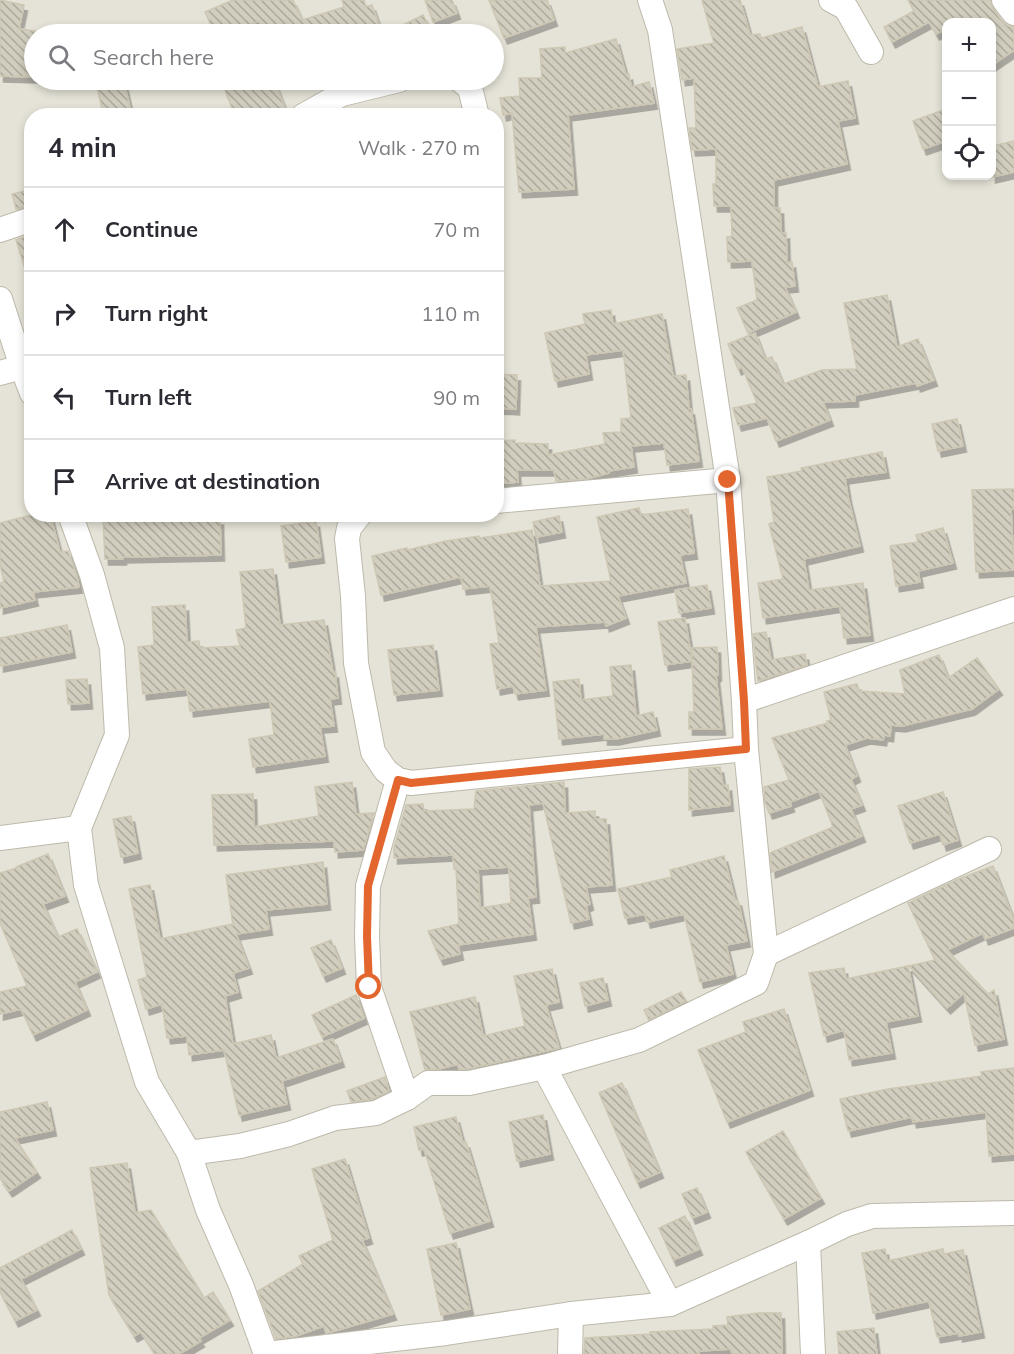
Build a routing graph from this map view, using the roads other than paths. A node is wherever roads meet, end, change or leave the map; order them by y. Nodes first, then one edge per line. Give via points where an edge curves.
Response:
1 (650, 0) edge
2 (831, 0) edge
3 (1004, 0) edge
4 (1014, 13) edge
5 (871, 52) dead end
6 (358, 90) edge
7 (470, 90) edge
8 (317, 108) edge
9 (475, 108) edge
10 (24, 222) edge
11 (0, 230) edge
12 (0, 299) edge
13 (11, 370) edge
14 (24, 384) edge
15 (728, 480) junction
16 (504, 500) edge
17 (73, 522) edge
18 (354, 522) edge
19 (1014, 609) edge
20 (744, 701) junction
21 (746, 749) junction
22 (398, 780) junction
23 (79, 828) junction
24 (0, 838) edge
25 (989, 849) dead end
26 (766, 954) junction
27 (544, 1067) junction
28 (406, 1098) junction
29 (189, 1153) junction
30 (1014, 1214) edge
31 (808, 1244) junction
32 (669, 1304) junction
33 (570, 1314) junction
34 (266, 1354) edge
35 (570, 1354) edge
36 (813, 1354) edge

1 - 15 street via 660,30
2 - 5 street via 846,8
3 - 4 street
6 - 8 street
7 - 9 street
10 - 11 street
12 - 13 street
13 - 14 street
15 - 16 street
15 - 20 street
17 - 23 street via 112,648 117,735
18 - 22 street via 347,540 357,663 373,752
19 - 20 street
20 - 21 street
21 - 22 street via 411,783
21 - 26 street
22 - 28 street via 368,886 367,936 369,987
23 - 24 street
23 - 29 street via 86,885 147,1082
25 - 26 street
26 - 27 street via 756,983 639,1040
27 - 28 street via 469,1083 428,1083
27 - 32 street
28 - 29 street via 376,1113 335,1118 240,1146
29 - 34 street via 207,1210 241,1285
30 - 31 street via 872,1216
31 - 32 street
31 - 36 street
32 - 33 street
33 - 34 street
33 - 35 street

